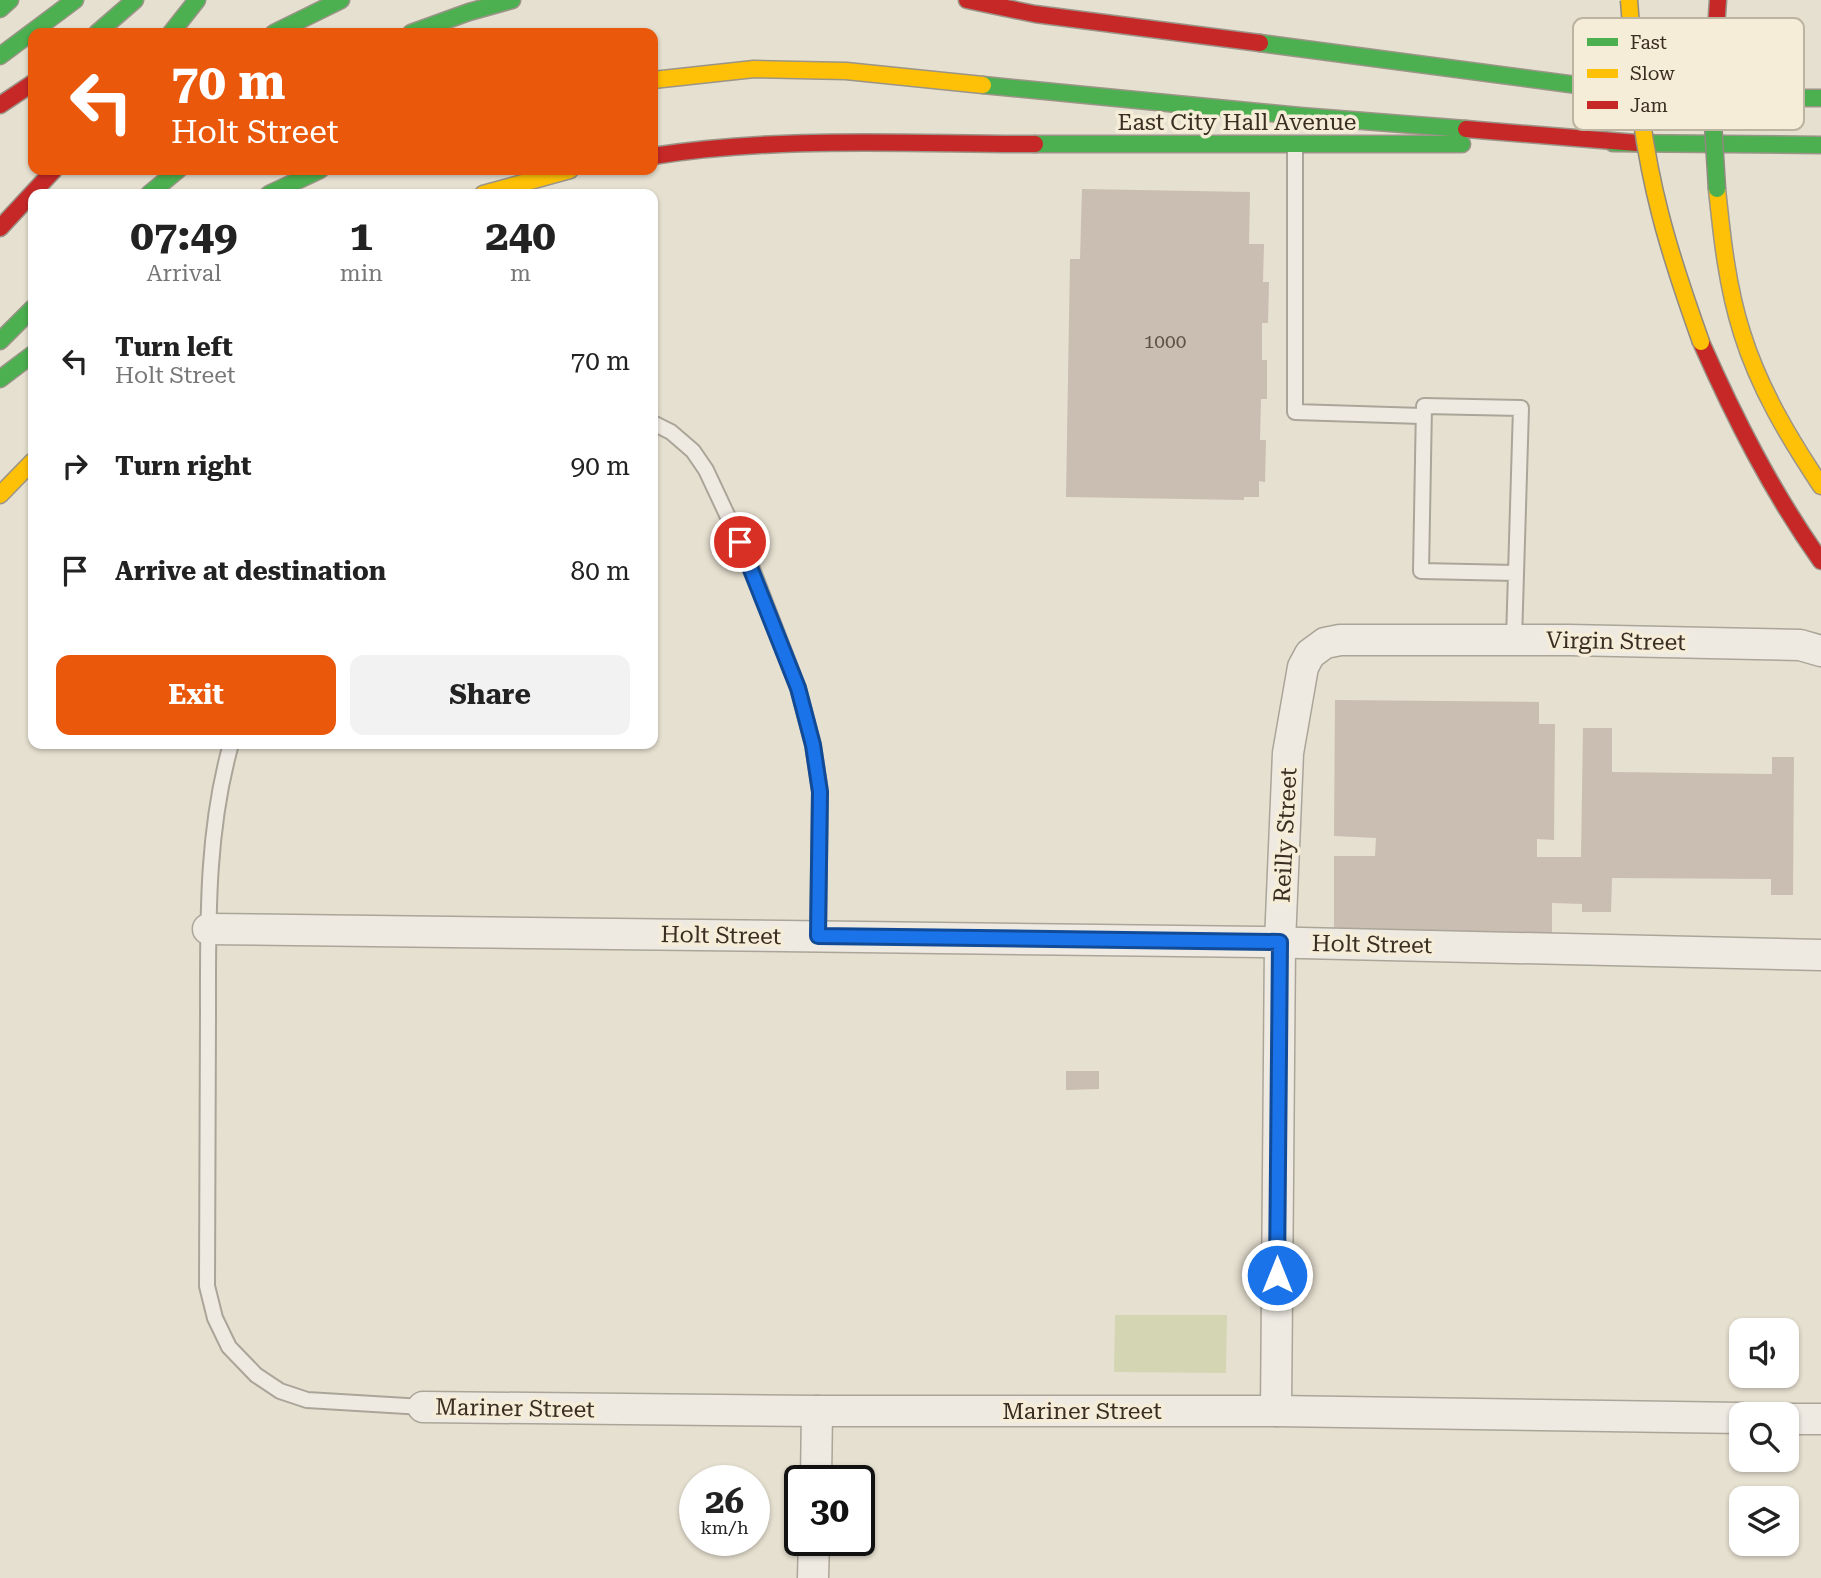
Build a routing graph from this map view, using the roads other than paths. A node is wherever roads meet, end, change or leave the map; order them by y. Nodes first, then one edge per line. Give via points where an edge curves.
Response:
1 (10, 0) edge
2 (75, 0) edge
3 (135, 0) edge
4 (197, 0) edge
5 (341, 0) edge
6 (512, 0) edge
7 (967, 0) edge
8 (1629, 0) edge
9 (1718, 0) edge
10 (1068, 4) dead end
11 (0, 9) edge
12 (1035, 14) junction
13 (1630, 18) edge
14 (1716, 18) edge
15 (38, 28) edge
16 (103, 28) edge
17 (175, 28) edge
18 (285, 28) edge
19 (425, 28) edge
20 (28, 36) edge
21 (0, 57) edge
22 (658, 79) edge
23 (1573, 85) edge
24 (28, 86) edge
25 (0, 105) edge
26 (1645, 130) edge
27 (1713, 130) edge
28 (1637, 143) junction
29 (1294, 145) junction
30 (1821, 145) edge
31 (658, 155) edge
32 (37, 175) edge
33 (49, 175) edge
34 (172, 175) edge
35 (309, 175) edge
36 (552, 175) edge
37 (36, 189) edge
38 (155, 189) edge
39 (280, 189) edge
40 (501, 189) edge
41 (11, 190) dead end
42 (28, 198) edge
43 (0, 228) edge
44 (28, 313) edge
45 (0, 341) edge
46 (28, 358) edge
47 (0, 379) edge
48 (1422, 416) junction
49 (658, 426) edge
50 (28, 466) edge
51 (1821, 486) edge
52 (0, 495) edge
53 (1821, 562) edge
54 (1516, 573) junction
55 (1501, 640) junction
56 (1821, 651) edge
57 (229, 749) edge
58 (208, 929) junction
59 (818, 936) junction
60 (1280, 942) junction
61 (1821, 955) edge
62 (423, 1407) joint
63 (817, 1411) junction
64 (1276, 1411) junction
65 (1729, 1418) edge
66 (1799, 1419) edge
67 (1821, 1419) edge
68 (816, 1465) edge
69 (814, 1556) edge
70 (813, 1578) edge

1 - 11 main road
2 - 15 main road
3 - 16 main road
4 - 17 main road
5 - 18 main road
6 - 19 main road
7 - 12 main road
8 - 13 main road, bridge
9 - 14 main road, bridge
10 - 12 lane
12 - 23 main road
20 - 21 main road
22 - 28 main road via 754,69 846,71 1300,116
24 - 25 main road
26 - 53 main road, bridge via 1670,250 1701,342 1748,444
27 - 51 main road, bridge via 1729,271 1748,351 1780,421
28 - 29 main road, East City Hall Avenue
28 - 30 main road, East City Hall Avenue
29 - 31 main road, East City Hall Avenue via 792,144
29 - 48 lane via 1295,411
32 - 41 main road
33 - 37 main road
34 - 38 main road
35 - 39 main road
36 - 40 main road
42 - 43 main road
44 - 45 main road
46 - 47 main road
48 - 54 lane via 1421,570
48 - 54 lane via 1424,406 1521,408
49 - 59 lane via 693,451 706,470 751,566 798,688 820,792
50 - 52 main road
54 - 55 lane
55 - 56 street, Virgin Street via 1800,645
55 - 60 street, Reilly Street via 1340,640 1325,643 1310,654 1303,667 1288,753
57 - 58 lane via 212,843
58 - 59 street, Holt Street
58 - 62 lane via 207,1286 215,1318 229,1347 256,1375 280,1391 307,1400
59 - 60 street, Holt Street
60 - 61 street, Holt Street
60 - 64 street, Reilly Street
62 - 63 street, Mariner Street
63 - 64 street, Mariner Street
63 - 68 street
64 - 65 street, Mariner Street
66 - 67 street
69 - 70 street

